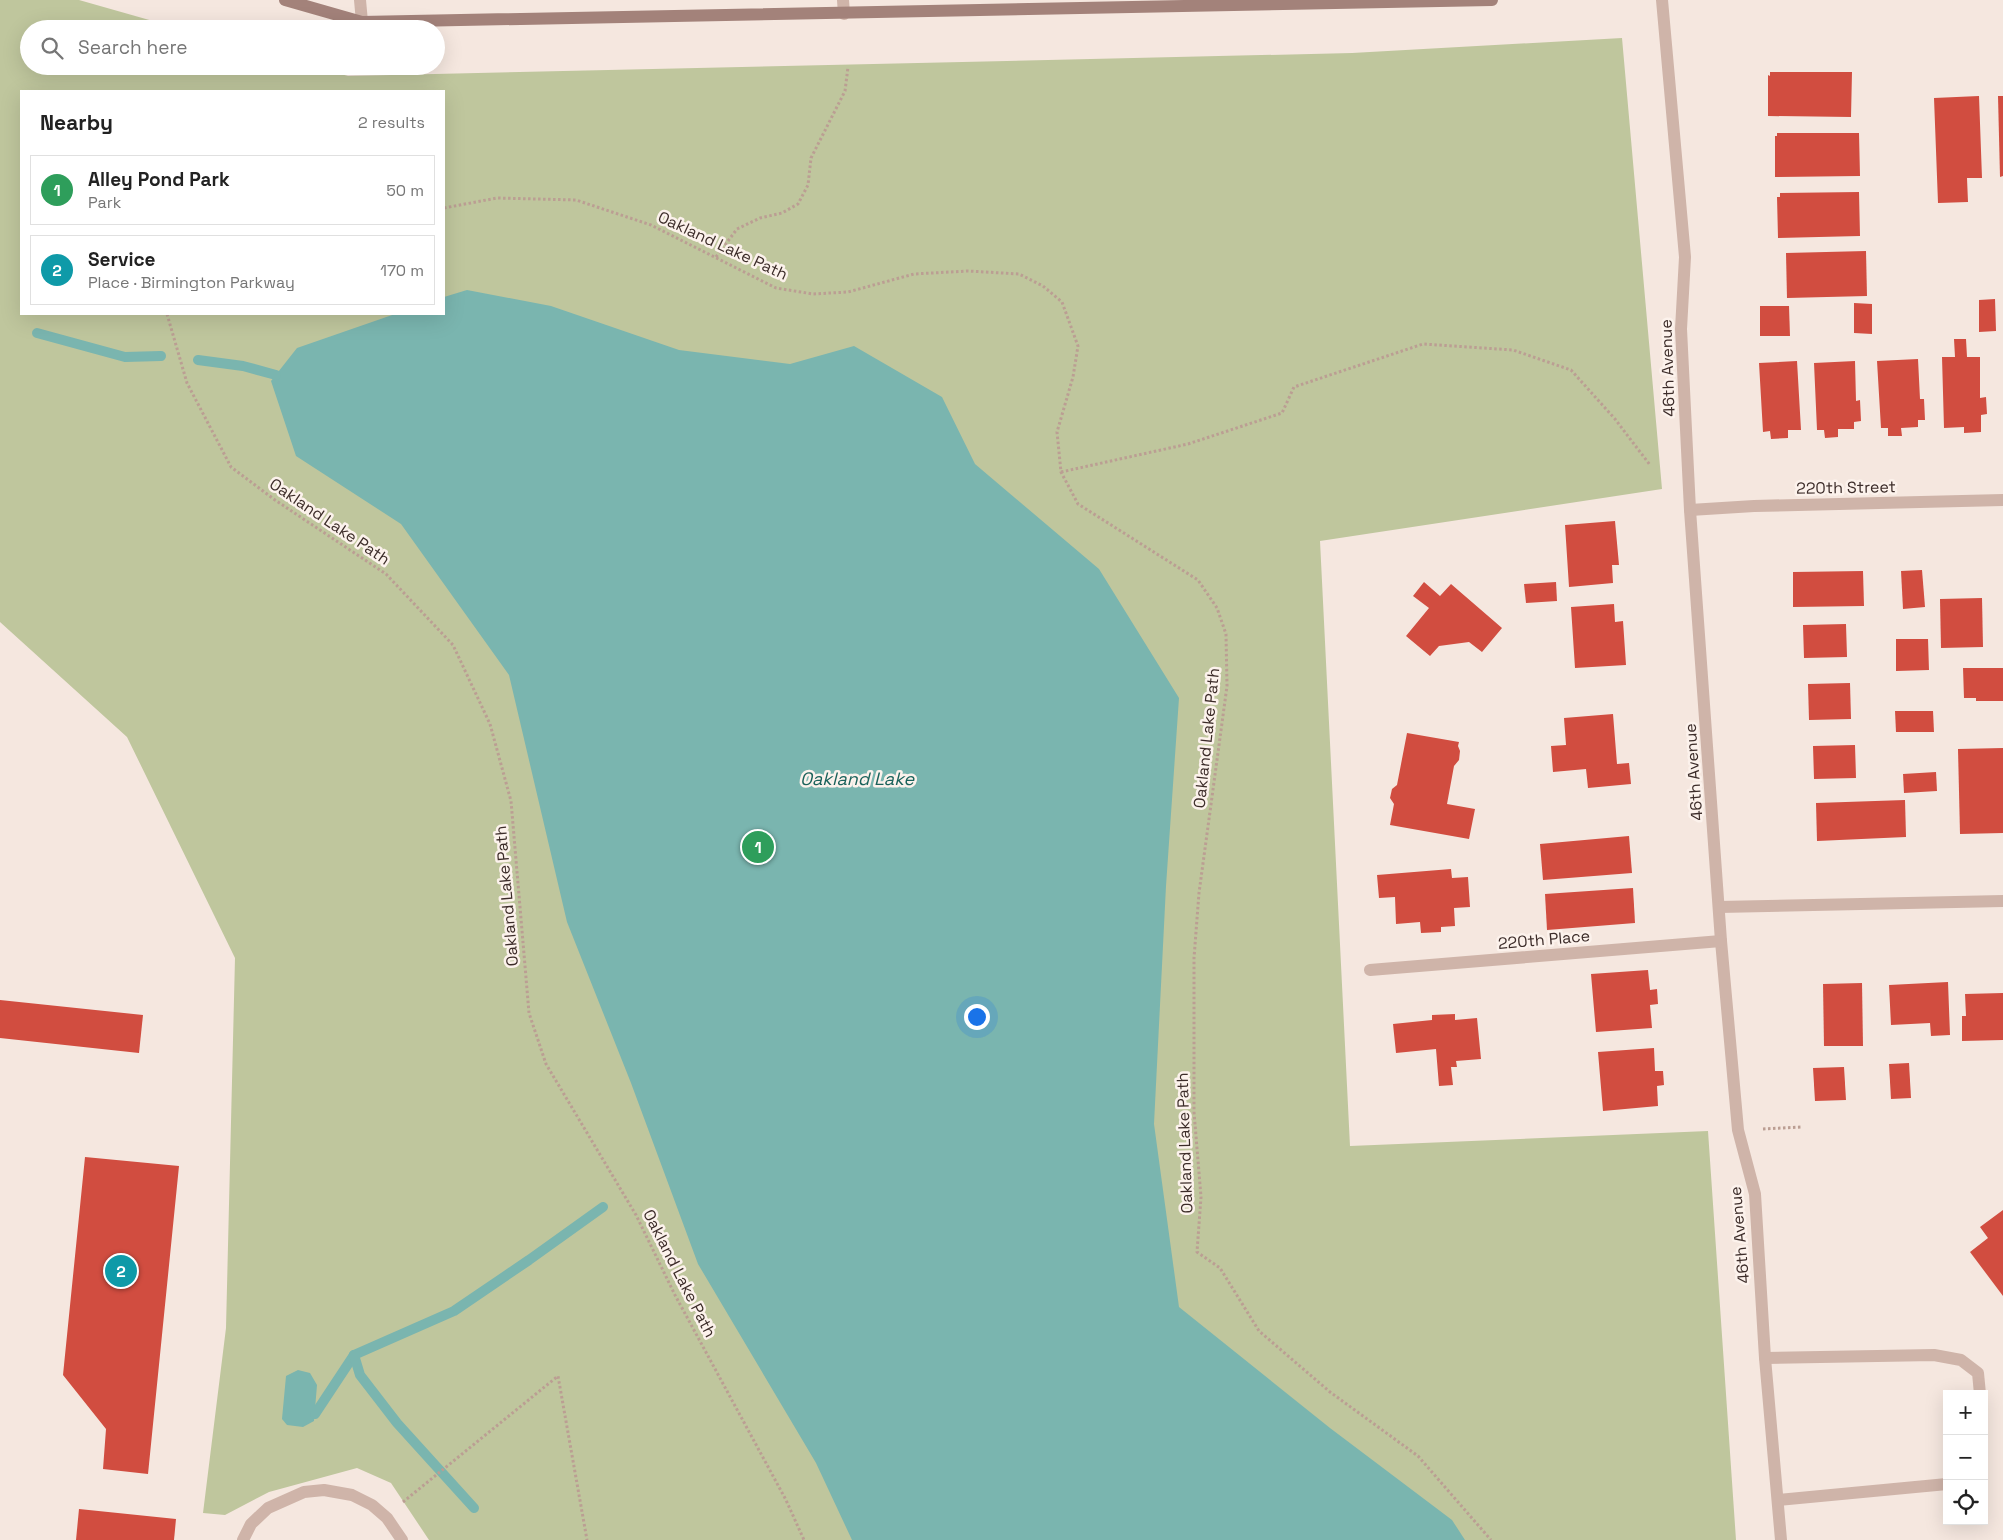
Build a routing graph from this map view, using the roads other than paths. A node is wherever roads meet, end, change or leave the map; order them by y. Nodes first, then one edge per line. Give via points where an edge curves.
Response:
1 (285, 0) edge
2 (360, 0) edge
3 (843, 0) edge
4 (1492, 0) edge
5 (1662, 0) edge
6 (844, 14) junction
7 (355, 20) edge
8 (362, 20) edge
9 (445, 21) edge
10 (2003, 500) edge
11 (1690, 510) junction
12 (2003, 901) edge
13 (1719, 907) junction
14 (1721, 941) junction
15 (1370, 970) dead end
16 (1765, 1358) junction
17 (1980, 1390) edge
18 (1943, 1484) edge
19 (1778, 1500) junction
20 (243, 1540) edge
21 (402, 1540) edge
22 (1781, 1540) edge

1 - 7 main road
2 - 8 street
3 - 6 street
4 - 6 main road
5 - 11 street, 46th Avenue via 1685,257 1680,329
6 - 9 main road
10 - 11 street, 220th Street
11 - 13 street, 46th Avenue
12 - 13 street
13 - 14 street, 46th Avenue
14 - 15 street, 220th Place
14 - 16 street, 46th Avenue via 1738,1130 1755,1194
16 - 17 street via 1934,1355 1961,1360 1978,1374
16 - 19 street, 46th Avenue
18 - 19 street
19 - 22 street, 46th Avenue
20 - 21 street via 251,1524 268,1508 304,1492 324,1490 352,1495 372,1505 386,1516

